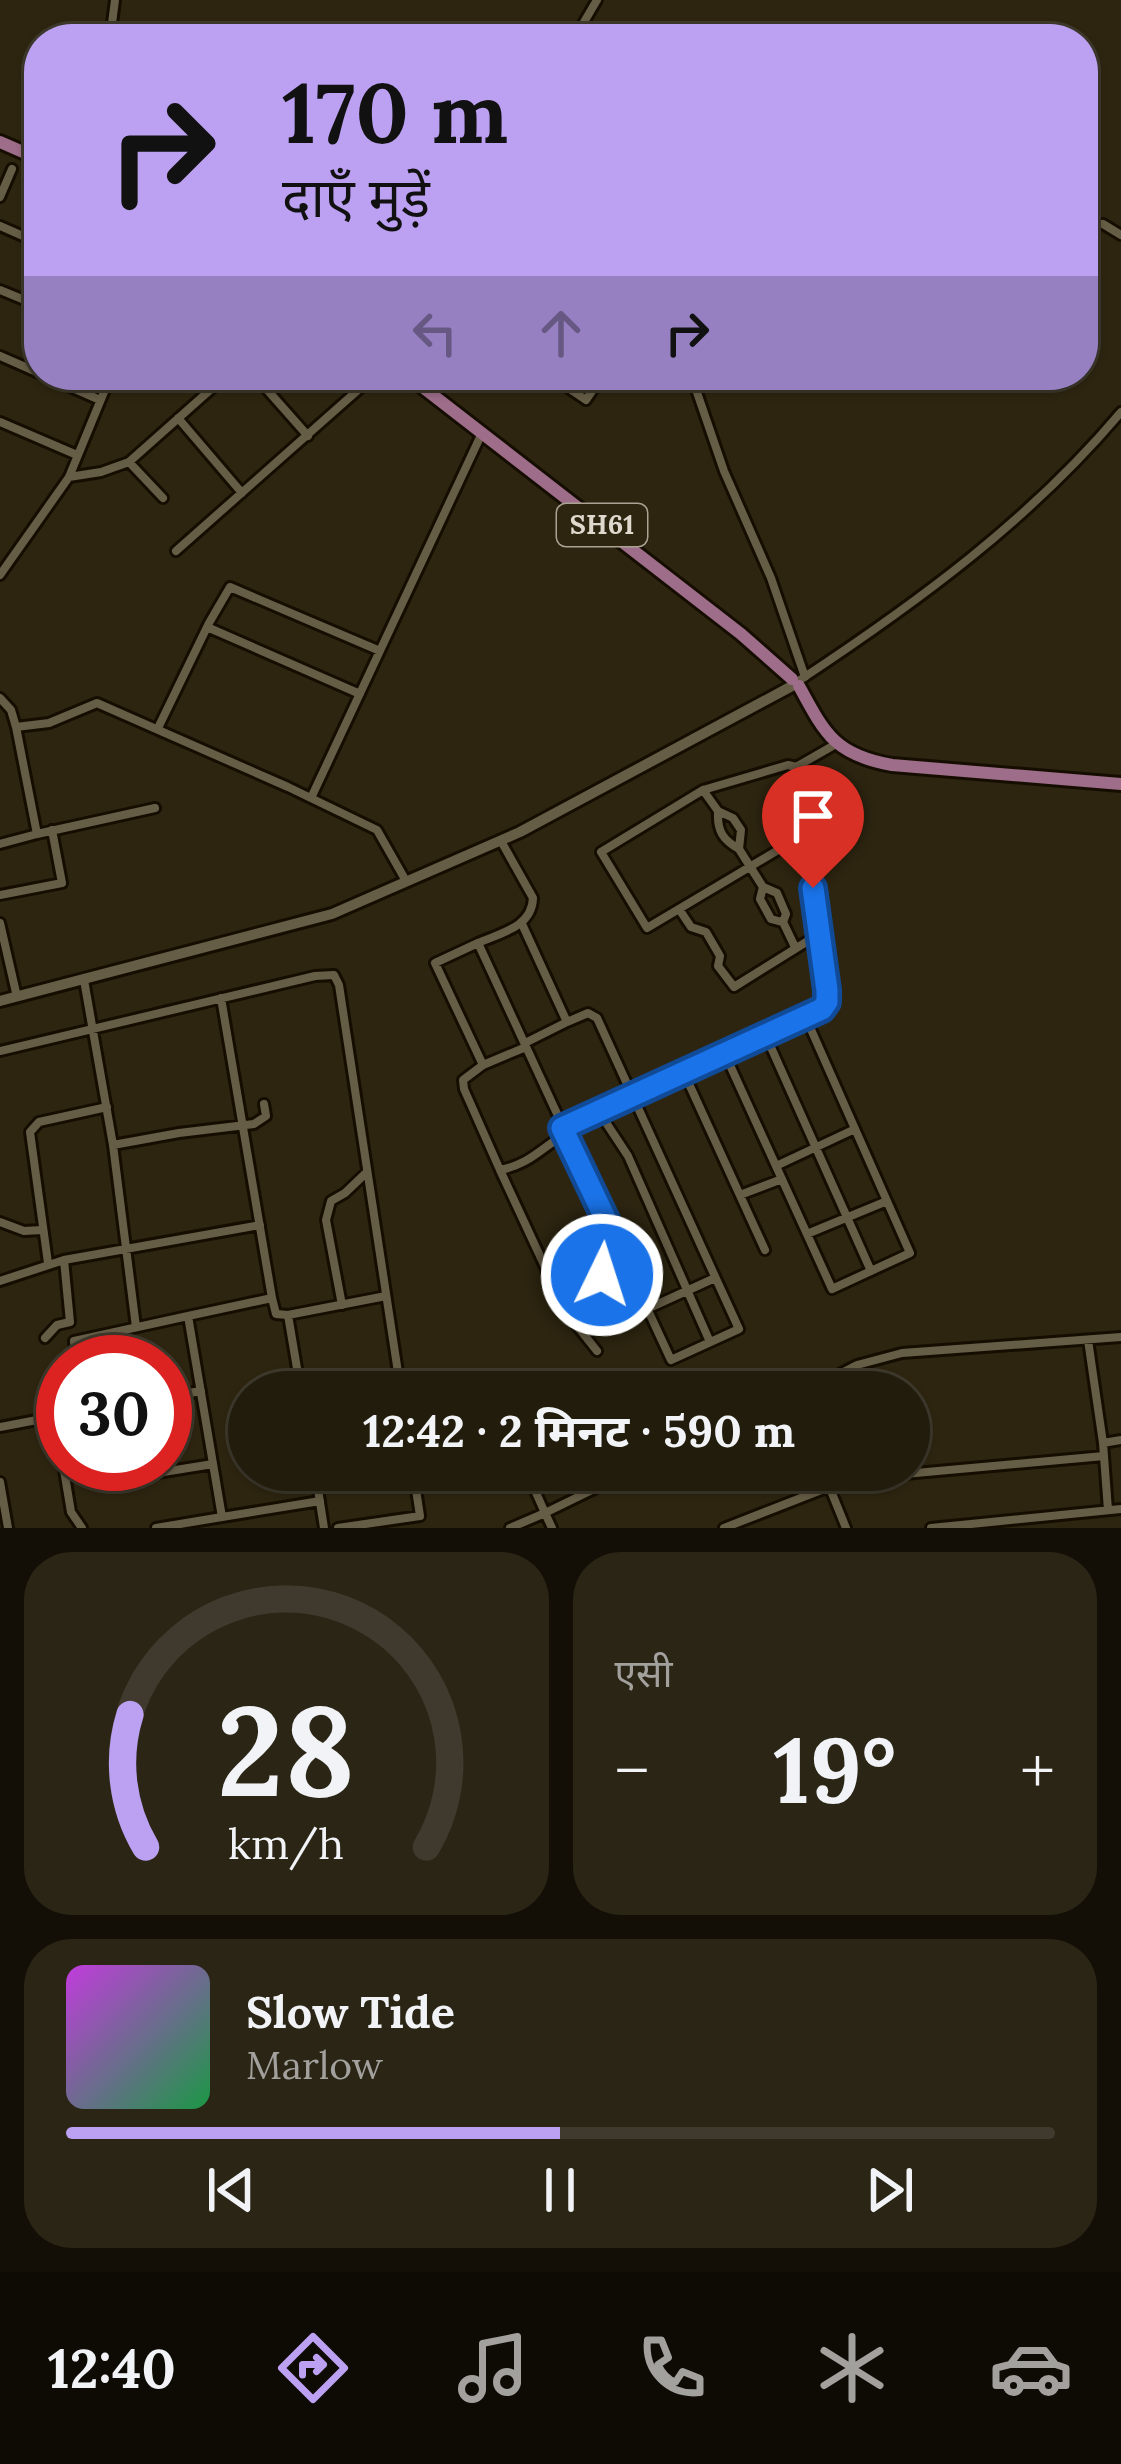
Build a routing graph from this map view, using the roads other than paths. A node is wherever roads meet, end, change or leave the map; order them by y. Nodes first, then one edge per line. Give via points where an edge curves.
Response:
1 (12, 169) dead end
2 (0, 197) edge
3 (1103, 224) dead end
4 (1121, 235) edge
5 (77, 390) edge
6 (104, 390) edge
7 (209, 390) edge
8 (267, 390) edge
9 (359, 390) edge
10 (427, 390) edge
11 (696, 390) edge
12 (100, 400) junction
13 (1121, 412) edge
14 (178, 418) junction
15 (0, 422) edge
16 (482, 431) junction
17 (308, 436) junction
18 (77, 455) junction
19 (129, 462) junction
20 (69, 477) junction
21 (242, 494) junction
22 (163, 498) dead end
23 (176, 551) dead end
24 (0, 575) edge
25 (207, 627) junction
26 (380, 651) junction
27 (798, 682) junction
28 (360, 694) junction
29 (1, 701) edge
30 (16, 727) junction
31 (158, 728) junction
32 (836, 744) junction
33 (796, 766) junction
34 (1121, 784) edge
35 (703, 790) junction
36 (311, 798) junction
37 (154, 808) dead end
38 (718, 812) junction
39 (52, 830) junction
40 (806, 833) junction
41 (37, 834) junction
42 (501, 841) junction
43 (1, 842) edge
44 (739, 849) junction
45 (751, 866) junction
46 (406, 881) junction
47 (0, 896) edge
48 (679, 909) junction
49 (0, 922) edge
50 (521, 924) junction
51 (819, 934) junction
52 (478, 943) junction
53 (795, 947) junction
54 (85, 980) junction
55 (17, 997) junction
56 (221, 998) junction
57 (0, 1001) edge
58 (805, 1016) junction
59 (567, 1022) junction
60 (93, 1030) junction
61 (765, 1034) junction
62 (525, 1045) junction
63 (0, 1051) edge
64 (724, 1052) junction
65 (483, 1065) junction
66 (684, 1072) junction
67 (631, 1097) junction
68 (264, 1105) dead end
69 (107, 1107) junction
70 (598, 1112) junction
71 (244, 1126) junction
72 (855, 1130) junction
73 (564, 1131) junction
74 (113, 1145) junction
75 (816, 1147) junction
76 (776, 1166) junction
77 (500, 1170) junction
78 (367, 1172) junction
79 (782, 1179) junction
80 (740, 1195) junction
81 (887, 1201) junction
82 (848, 1219) junction
83 (0, 1222) edge
84 (260, 1226) junction
85 (43, 1230) junction
86 (807, 1234) junction
87 (617, 1243) junction
88 (128, 1248) junction
89 (765, 1250) dead end
90 (64, 1260) junction
91 (48, 1263) junction
92 (871, 1271) junction
93 (715, 1277) junction
94 (0, 1280) edge
95 (686, 1291) junction
96 (386, 1296) junction
97 (272, 1298) junction
98 (342, 1305) junction
99 (647, 1309) junction
100 (566, 1312) junction
101 (289, 1315) junction
102 (188, 1316) junction
103 (70, 1322) junction
104 (136, 1328) junction
105 (48, 1335) edge
106 (73, 1335) edge
107 (103, 1335) edge
108 (1121, 1337) edge
109 (1088, 1340) junction
110 (710, 1342) junction
111 (598, 1351) dead end
112 (298, 1371) edge
113 (398, 1371) edge
114 (845, 1371) edge
115 (201, 1391) junction
116 (192, 1392) edge
117 (36, 1420) edge
118 (0, 1427) edge
119 (1121, 1440) edge
120 (1103, 1443) junction
121 (1104, 1456) junction
122 (213, 1464) junction
123 (192, 1467) edge
124 (930, 1474) edge
125 (0, 1482) edge
126 (68, 1491) edge
127 (318, 1491) edge
128 (416, 1491) edge
129 (535, 1491) edge
130 (590, 1491) edge
131 (811, 1491) edge
132 (831, 1491) edge
133 (320, 1501) junction
134 (1121, 1509) edge
135 (1108, 1510) junction
136 (545, 1513) junction
137 (222, 1517) junction
138 (8, 1528) edge
139 (82, 1528) edge
140 (156, 1528) edge
141 (324, 1528) edge
142 (338, 1528) edge
143 (510, 1528) edge
144 (552, 1528) edge
145 (724, 1528) edge
146 (846, 1528) edge
147 (932, 1528) edge

1 - 2 street
3 - 4 street
5 - 12 street
6 - 12 street
7 - 14 street
8 - 17 street
9 - 17 street
10 - 16 main road, SH61
11 - 27 street via 771,578
12 - 18 street
13 - 27 street via 1030,509
14 - 19 street
14 - 21 street
15 - 18 street
16 - 26 street
16 - 27 main road, SH61
17 - 21 street
18 - 20 street
19 - 20 street
19 - 22 street
20 - 24 street
21 - 23 street
25 - 26 street via 230,587
25 - 28 street
25 - 31 street
26 - 28 street
27 - 32 main road, SH61
27 - 42 street
28 - 36 street
29 - 30 street
30 - 31 street via 98,703
30 - 41 street
31 - 36 street
32 - 33 street
32 - 34 main road via 892,765
33 - 35 street
33 - 40 street
35 - 38 street
35 - 48 street via 601,852 647,928
36 - 46 street via 376,830
37 - 39 street
38 - 44 street via 717,827
38 - 44 street via 741,830
39 - 41 street
39 - 47 street via 62,883
40 - 45 street
40 - 51 street
41 - 43 street
42 - 46 street
42 - 50 street via 533,898
44 - 45 street
45 - 48 street
45 - 53 street via 771,920 783,922
46 - 54 street via 332,914
48 - 53 street via 692,928 706,932 734,987
49 - 55 street
50 - 52 street
50 - 59 street
51 - 53 street
51 - 58 street via 827,1002
52 - 62 street
52 - 65 street via 435,963
54 - 55 street
54 - 60 street
55 - 57 street
56 - 60 street
56 - 71 street
56 - 78 street via 334,975
58 - 61 street
58 - 72 street
59 - 62 street
59 - 67 street via 588,1012 597,1018
60 - 63 street
60 - 69 street
61 - 64 street
61 - 75 street
62 - 65 street
62 - 73 street
64 - 66 street
64 - 76 street
65 - 77 street via 462,1084
66 - 67 street
66 - 80 street
67 - 70 street
67 - 93 street
68 - 71 street via 265,1118
69 - 74 street
69 - 85 street via 39,1122 30,1132
70 - 73 street
70 - 95 street via 628,1156
71 - 74 street
71 - 84 street
72 - 75 street
72 - 81 street
73 - 77 street via 527,1162
73 - 87 street
74 - 88 street
75 - 76 street
75 - 82 street
76 - 79 street
77 - 100 street
78 - 96 street
78 - 98 street via 327,1210
79 - 80 street
79 - 86 street
80 - 89 street
81 - 82 street
81 - 92 street via 910,1253
82 - 86 street
82 - 92 street
83 - 85 street
84 - 88 street
84 - 97 street
85 - 91 street
86 - 92 street via 832,1289
87 - 99 street
87 - 100 street via 588,1307 577,1318
88 - 90 street
88 - 104 street
90 - 91 street
90 - 103 street
91 - 94 street
93 - 95 street
93 - 110 street via 739,1329
95 - 99 street
95 - 110 street
96 - 98 street
96 - 113 street
97 - 101 street via 276,1315
97 - 102 street
98 - 101 street
99 - 110 street via 671,1360
100 - 111 street
101 - 112 street
102 - 104 street
102 - 115 street
103 - 105 street
103 - 106 street
104 - 107 street
108 - 109 street
109 - 114 street via 902,1353
109 - 120 street
115 - 116 street
115 - 122 street
117 - 118 street
119 - 120 street
120 - 121 street
121 - 124 street
121 - 135 street
122 - 123 street
122 - 137 street
125 - 138 street
126 - 139 street
127 - 133 street
128 - 142 street via 420,1516
129 - 136 street
130 - 136 street
131 - 145 street
132 - 146 street
133 - 137 street
133 - 141 street
134 - 135 street
135 - 147 street
136 - 143 street
136 - 144 street
137 - 140 street

